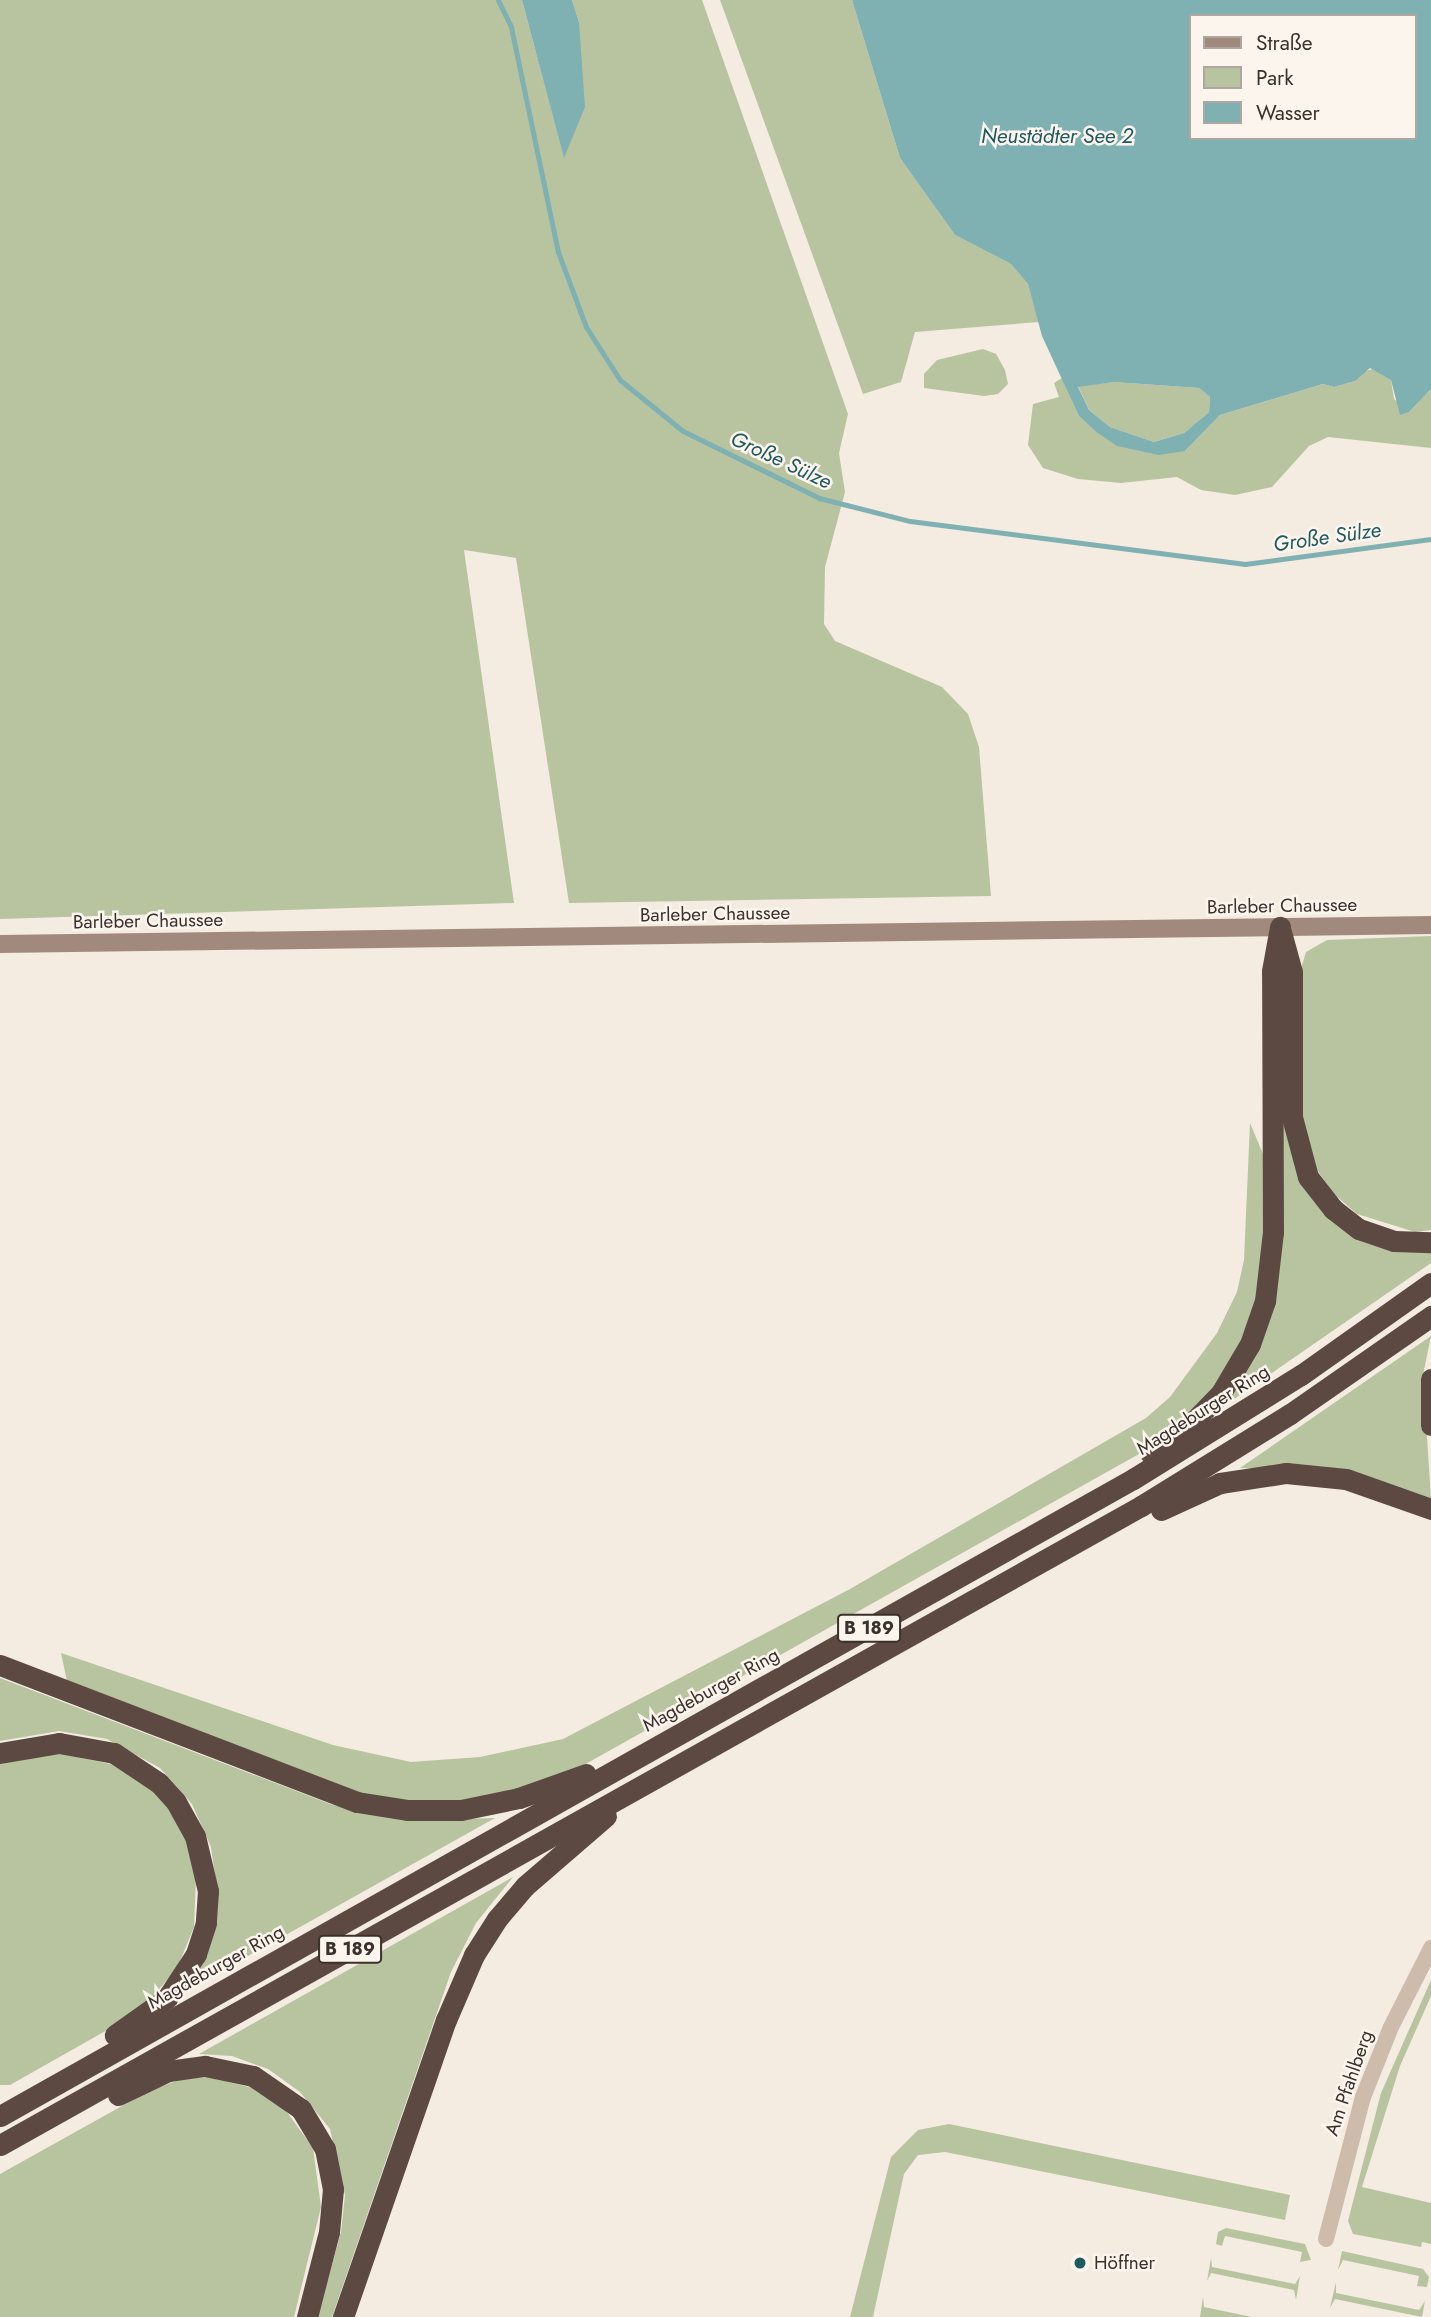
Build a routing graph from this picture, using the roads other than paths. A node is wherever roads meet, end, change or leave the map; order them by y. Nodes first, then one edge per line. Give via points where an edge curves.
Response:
1 (1431, 925) edge
2 (1280, 927) junction
3 (0, 944) edge
4 (1431, 1242) edge
5 (1431, 1283) edge
6 (1431, 1316) edge
7 (1431, 1378) edge
8 (1431, 1425) edge
9 (1080, 1509) junction
10 (1431, 1509) edge
11 (1083, 1539) junction
12 (0, 1665) edge
13 (657, 1746) junction
14 (0, 1753) edge
15 (654, 1778) junction
16 (1431, 1948) edge
17 (41, 2092) junction
18 (0, 2116) edge
19 (46, 2119) junction
20 (0, 2145) edge
21 (1326, 2239) dead end
22 (307, 2317) edge
23 (343, 2317) edge

1 - 2 street, Barleber Chaussee
2 - 3 street, Barleber Chaussee
2 - 4 highway via 1292,972 1294,1130 1308,1177 1333,1209 1359,1228 1394,1241
2 - 9 highway via 1272,971 1272,1253 1256,1332 1230,1380 1202,1414 1160,1448 1095,1486
5 - 9 highway, Magdeburger Ring / B 189 via 1244,1412
6 - 11 highway, B 189 via 1227,1455
7 - 8 highway
9 - 13 highway, Magdeburger Ring / B 189
10 - 11 highway via 1346,1479 1270,1473 1201,1489 1104,1542
11 - 15 highway, B 189
12 - 13 highway via 319,1791 408,1810 461,1810 519,1798
13 - 17 highway, Magdeburger Ring / B 189
14 - 17 highway via 33,1744 72,1743 103,1749 138,1765 183,1811 205,1869 205,1923 196,1954 179,1984 134,2024 47,2076
15 - 19 highway, B 189
15 - 23 highway via 546,1866 484,1937 446,2020
16 - 21 street, Am Pfahlberg via 1363,2097
17 - 18 highway, Magdeburger Ring / B 189
19 - 20 highway, B 189
19 - 22 highway via 71,2121 152,2077 186,2068 240,2072 283,2092 314,2128 332,2176 331,2219

